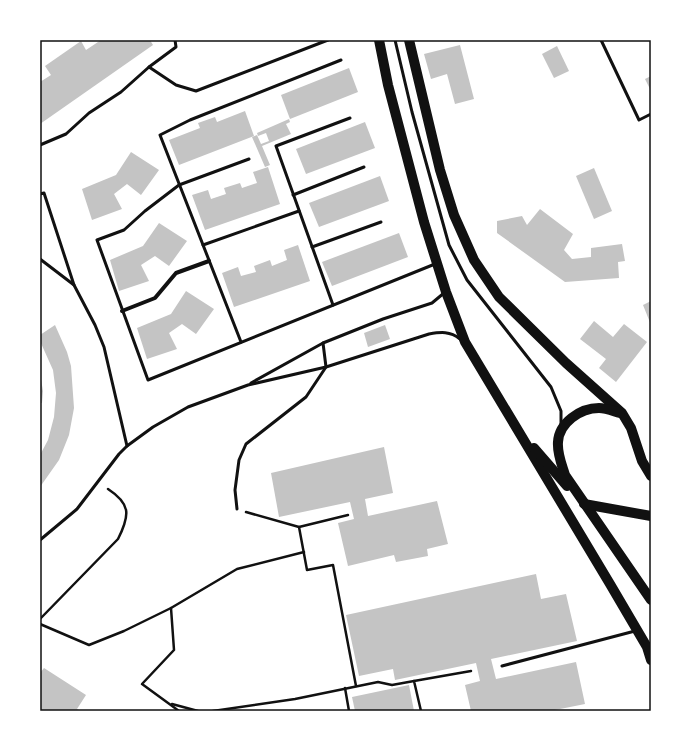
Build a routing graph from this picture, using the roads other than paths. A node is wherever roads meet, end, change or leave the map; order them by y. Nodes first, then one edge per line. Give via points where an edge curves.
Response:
1 (175, 40) edge
2 (328, 40) edge
3 (379, 40) edge
4 (395, 40) edge
5 (409, 40) edge
6 (600, 40) edge
7 (341, 60) dead end
8 (149, 67) junction
9 (651, 114) edge
10 (350, 118) dead end
11 (40, 146) edge
12 (249, 158) dead end
13 (364, 167) dead end
14 (179, 185) junction
15 (40, 194) edge
16 (293, 194) junction
17 (299, 211) junction
18 (381, 222) dead end
19 (203, 245) junction
20 (312, 247) junction
21 (40, 259) edge
22 (209, 261) junction
23 (436, 263) junction
24 (74, 285) junction
25 (446, 292) junction
26 (333, 305) junction
27 (122, 311) junction
28 (241, 342) junction
29 (465, 342) junction
30 (323, 343) junction
31 (326, 367) junction
32 (248, 385) junction
33 (622, 414) junction
34 (517, 428) junction
35 (561, 428) junction
36 (127, 446) junction
37 (651, 476) edge
38 (584, 504) junction
39 (237, 509) road end
40 (651, 516) edge
41 (40, 540) edge
42 (651, 600) edge
43 (637, 631) junction
44 (651, 660) edge
45 (502, 666) dead end

1 - 8 lane via 176,47
2 - 8 lane via 196,91 176,85
3 - 23 main road via 410,172
4 - 35 lane via 448,245 467,280 551,387 561,411
5 - 33 main road via 440,170 454,215 474,260 499,297
6 - 9 lane via 639,120
7 - 14 lane via 190,120 160,135
8 - 11 lane via 121,92 88,113 66,134
10 - 16 lane via 276,146
12 - 14 lane
13 - 16 lane
14 - 19 lane
14 - 27 lane via 124,230 97,240
15 - 24 lane via 44,193
16 - 17 lane
17 - 19 lane
17 - 20 lane
18 - 20 lane
19 - 22 lane
20 - 26 lane
21 - 24 lane
22 - 27 street via 176,273 155,298
22 - 28 lane
23 - 25 main road
23 - 26 lane
24 - 36 lane via 104,347
25 - 29 main road
25 - 30 lane via 432,303
26 - 28 lane
27 - 28 lane via 148,380
29 - 31 lane via 455,335 442,332
29 - 34 main road
30 - 31 lane
30 - 32 lane
31 - 32 lane
31 - 39 lane via 306,397 246,444 240,460 235,490
32 - 36 lane via 188,407
33 - 35 main road via 597,408 582,412
33 - 37 main road via 631,428 642,461
34 - 38 main road
34 - 43 main road
35 - 38 main road via 558,453 565,475
36 - 41 lane via 77,509
38 - 40 main road
38 - 42 main road
43 - 44 main road
43 - 45 lane

